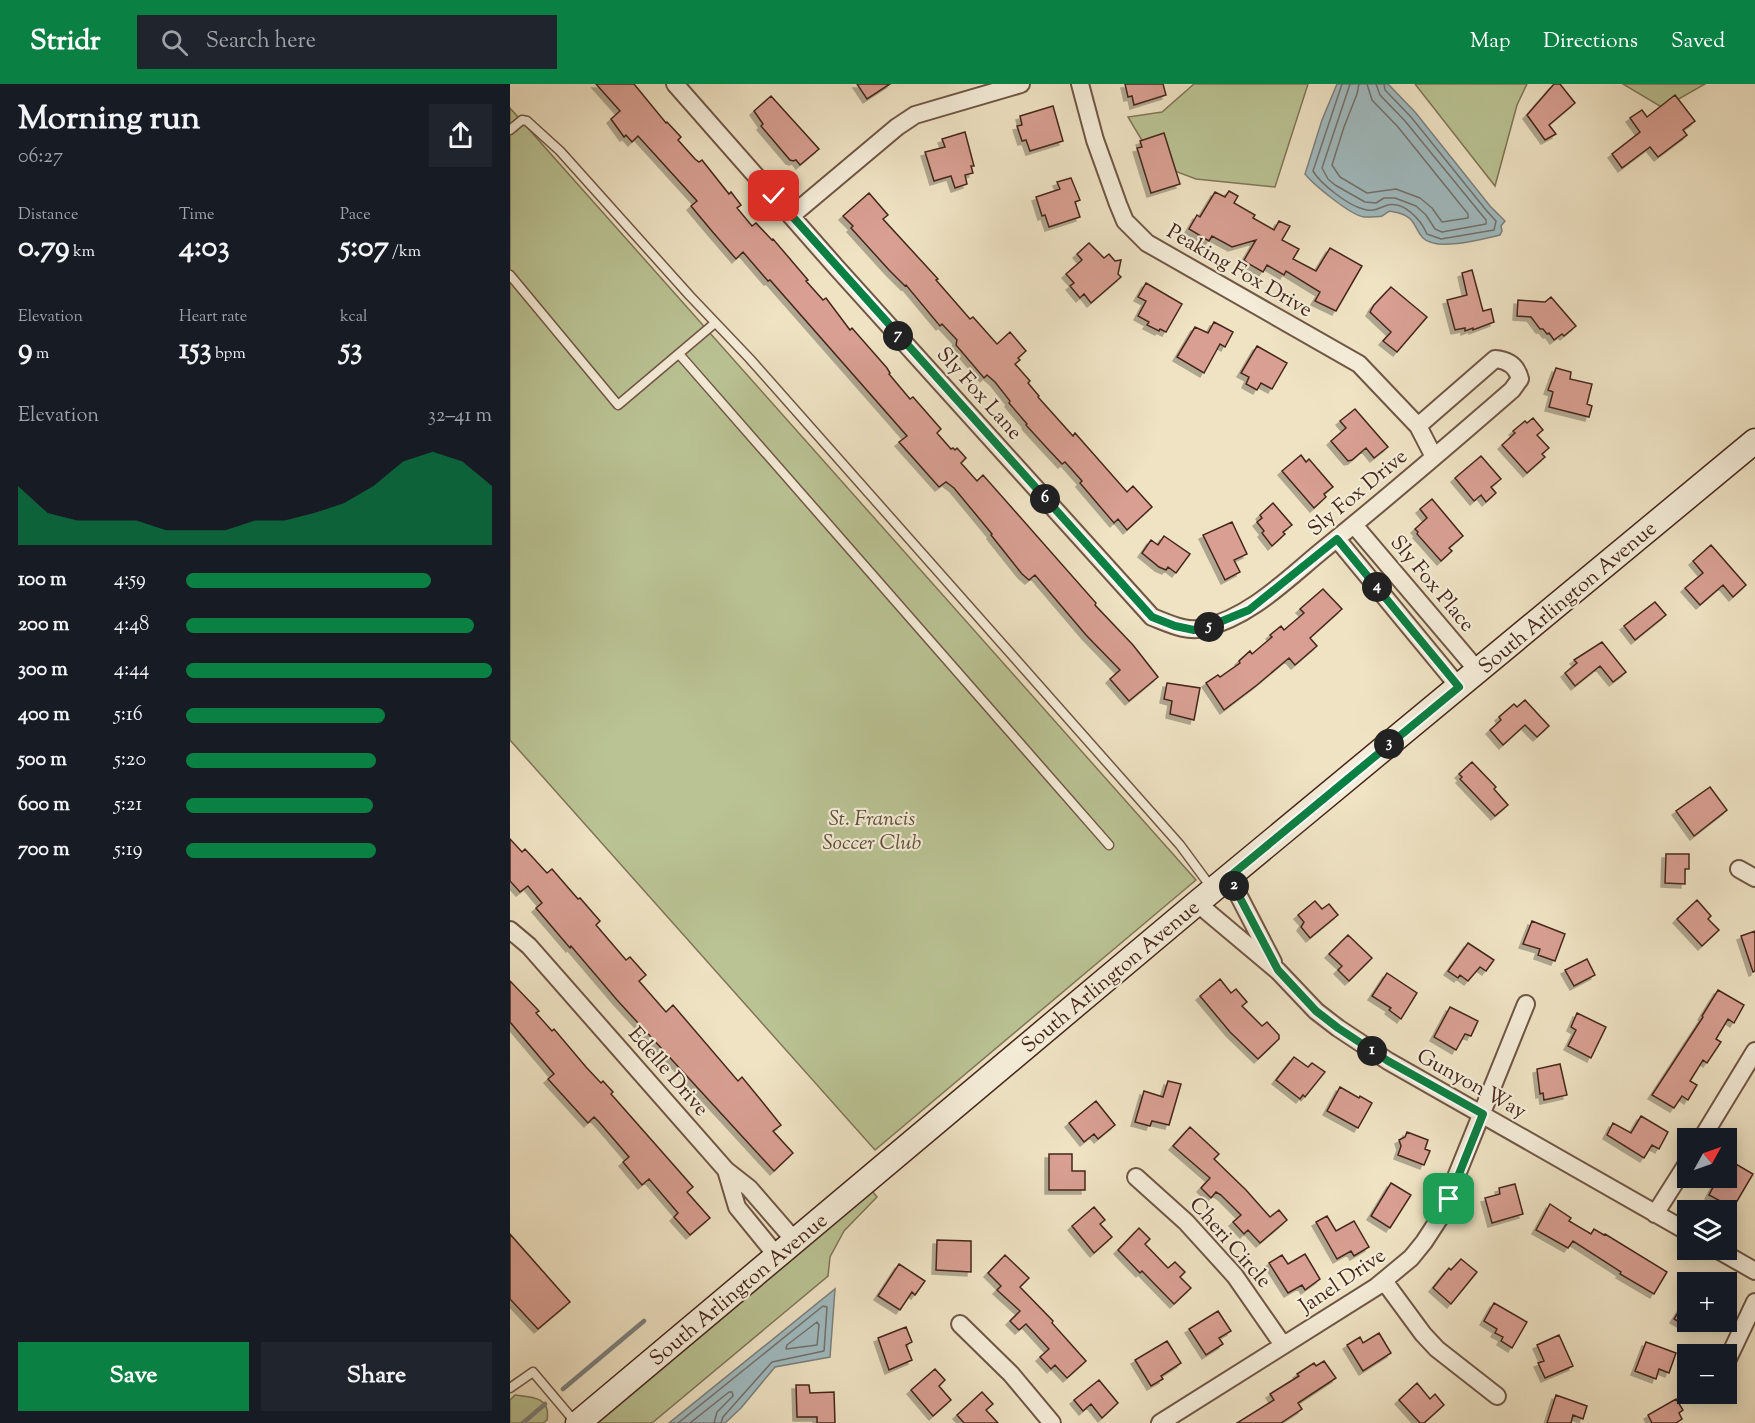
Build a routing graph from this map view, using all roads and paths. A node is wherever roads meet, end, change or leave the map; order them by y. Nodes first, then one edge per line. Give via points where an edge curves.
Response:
1 (675, 84) edge
2 (1021, 84) edge
3 (1080, 84) edge
4 (510, 130) edge
5 (791, 216) junction
6 (510, 275) edge
7 (715, 323) junction
8 (679, 354) junction
9 (1418, 426) junction
10 (1755, 441) edge
11 (1434, 457) junction
12 (1354, 525) junction
13 (1337, 539) junction
14 (1194, 630) joint
15 (1478, 671) junction
16 (1459, 687) junction
17 (1108, 845) dead end
18 (1739, 868) dead end
19 (1755, 878) edge
20 (1213, 890) junction
21 (510, 930) edge
22 (1278, 970) junction
23 (1526, 1004) dead end
24 (1755, 1051) edge
25 (1483, 1114) junction
26 (1708, 1128) edge
27 (726, 1170) junction
28 (1136, 1178) dead end
29 (1677, 1179) edge
30 (1655, 1214) junction
31 (1677, 1226) edge
32 (795, 1241) junction
33 (777, 1256) junction
34 (1736, 1260) edge
35 (1755, 1271) edge
36 (1384, 1281) junction
37 (1755, 1302) edge
38 (960, 1324) dead end
39 (1735, 1344) edge
40 (1283, 1345) junction
41 (510, 1388) edge
42 (1497, 1396) dead end
43 (577, 1423) edge
44 (1052, 1423) edge
45 (1160, 1423) edge

1 - 5 street, Sly Fox Lane
2 - 5 street via 915,115
3 - 9 street, Peaking Fox Drive via 1118,204 1125,220 1147,243 1359,364
4 - 7 lane via 522,120 538,129
5 - 14 street, Sly Fox Lane via 1152,617
6 - 8 lane via 618,405
7 - 8 lane
7 - 20 lane via 1180,845
8 - 17 lane
9 - 11 street, Peaking Fox Drive
9 - 11 street, Sly Fox Drive via 1495,359 1510,363 1517,370 1520,379 1512,390
10 - 15 street, South Arlington Avenue
11 - 12 street, Sly Fox Drive
12 - 13 street, Sly Fox Drive
12 - 15 street, Sly Fox Place
13 - 14 street, Sly Fox Drive via 1249,610
13 - 16 street
15 - 16 street, South Arlington Avenue
16 - 20 street, South Arlington Avenue
18 - 19 street
20 - 22 street
20 - 22 street, Gunyon Way
20 - 32 street, South Arlington Avenue
21 - 27 street, Edelle Drive via 529,946
22 - 25 street, Gunyon Way via 1316,1011 1346,1033
23 - 25 street, Janel Drive
24 - 26 street
25 - 30 street, Gunyon Way
25 - 36 street, Janel Drive via 1432,1231 1411,1258
27 - 32 street, Edelle Drive via 749,1188
27 - 33 street via 737,1207
28 - 40 street, Cheri Circle via 1186,1222 1236,1276
29 - 30 street
30 - 31 street, Gunyon Way
32 - 33 street, South Arlington Avenue
33 - 43 street, South Arlington Avenue
34 - 35 street
36 - 40 street, Janel Drive
36 - 42 street via 1437,1349
37 - 39 street
38 - 44 street via 1011,1374
40 - 45 street, Janel Drive
41 - 43 lane via 533,1372

